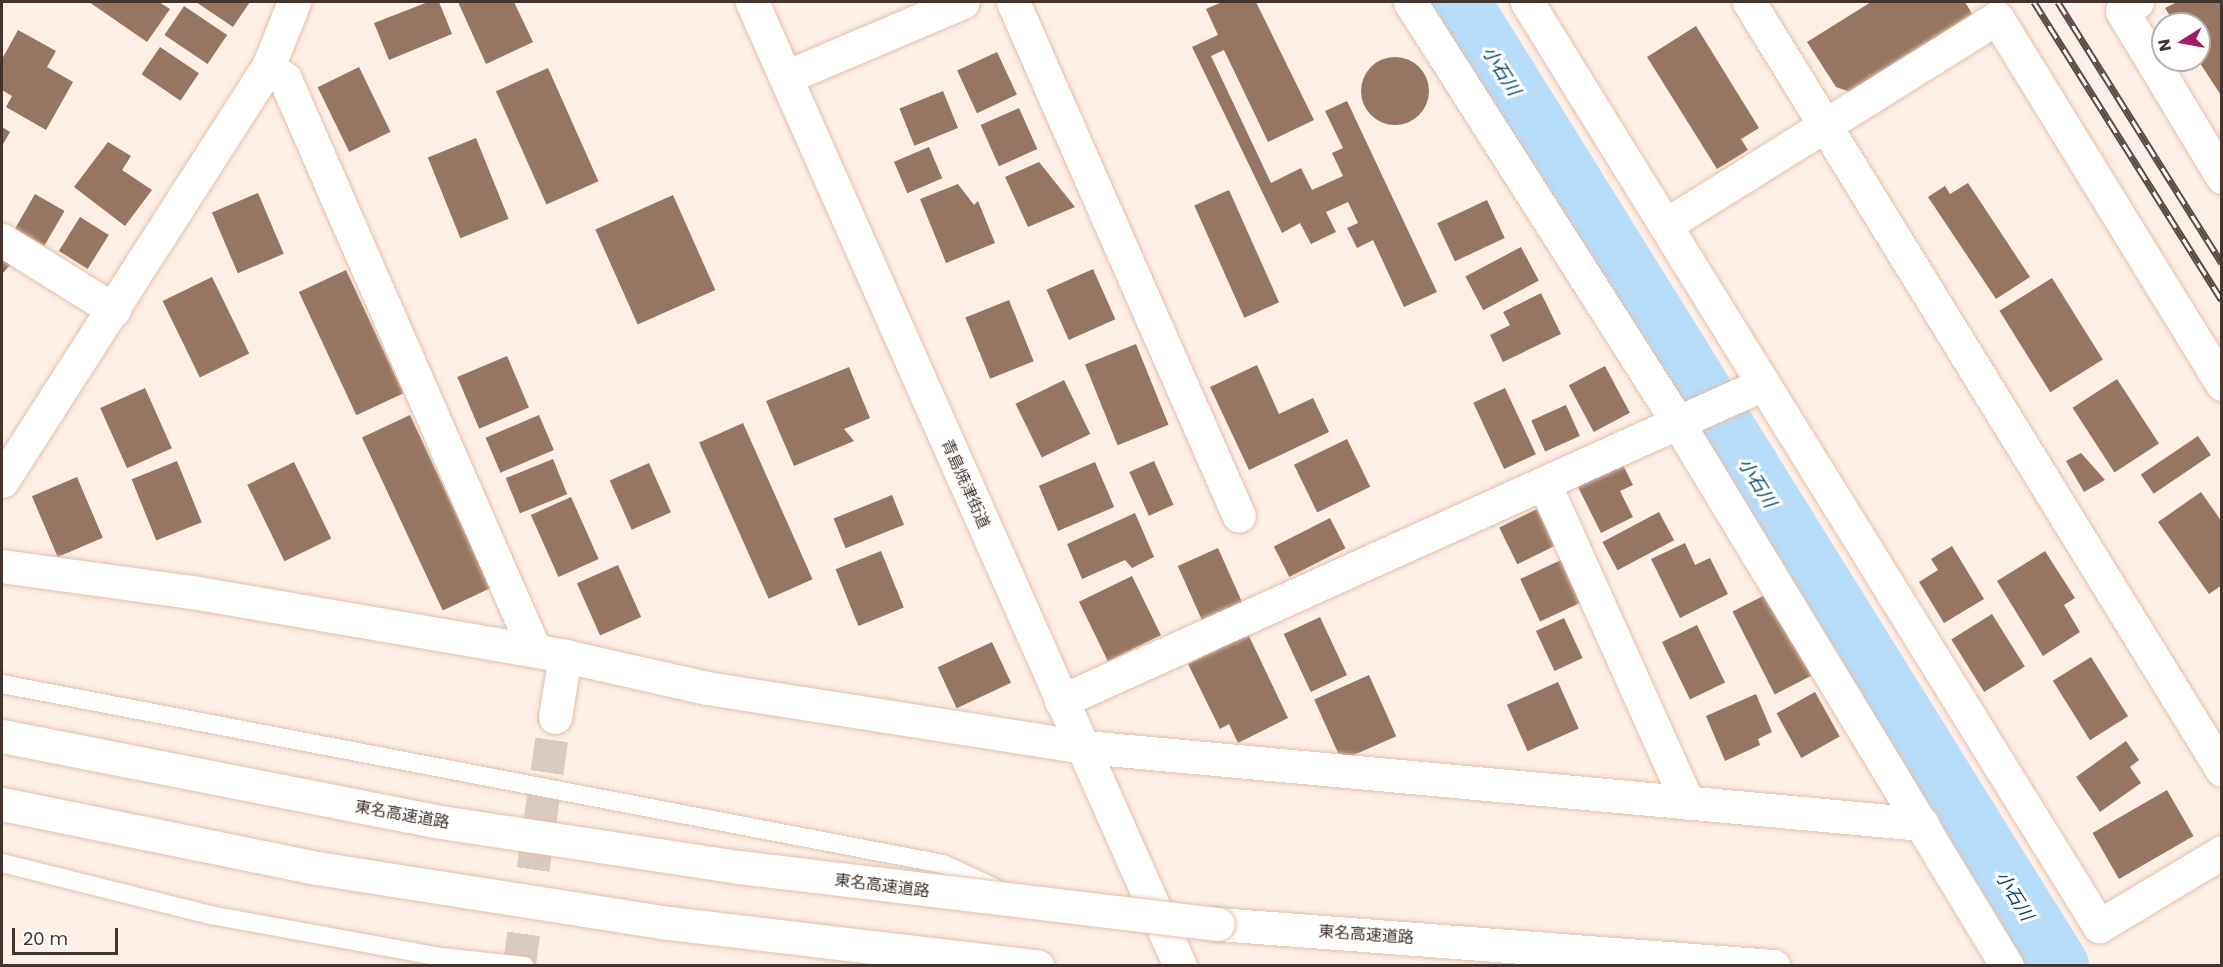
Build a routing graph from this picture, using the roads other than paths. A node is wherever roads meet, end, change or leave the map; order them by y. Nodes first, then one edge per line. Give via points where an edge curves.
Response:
1 (294, 2) edge
2 (752, 2) edge
3 (963, 2) edge
4 (1013, 2) edge
5 (1410, 2) edge
6 (1527, 2) edge
7 (1749, 2) edge
8 (2137, 2) edge
9 (268, 67) junction
10 (786, 78) junction
11 (1825, 125) junction
12 (2222, 177) edge
13 (1666, 224) junction
14 (2, 240) edge
15 (114, 310) junction
16 (2222, 384) edge
17 (1761, 385) junction
18 (1678, 423) junction
19 (2, 481) edge
20 (1544, 483) junction
21 (1239, 516) dead end
22 (2, 566) edge
23 (550, 653) junction
24 (2, 684) edge
25 (1061, 701) junction
26 (555, 717) tunnel mouth
27 (2, 736) edge
28 (1085, 747) junction
29 (2222, 770) edge
30 (1688, 803) junction
31 (2, 804) edge
32 (1922, 824) junction
33 (2222, 852) edge
34 (2, 863) edge
35 (1032, 906) junction
36 (525, 966) edge
37 (1037, 966) edge
38 (1180, 966) edge
39 (1773, 966) edge
40 (2007, 966) edge

1 - 9 main road
2 - 10 main road, 青島焼津街道
3 - 10 main road
4 - 21 main road
5 - 18 main road
6 - 13 main road
7 - 11 main road
8 - 12 main road via 2122,11
9 - 15 main road
9 - 23 main road via 285,79
10 - 25 main road, 青島焼津街道
11 - 13 main road
11 - 16 main road via 1997,18
11 - 29 main road
13 - 17 main road
14 - 15 main road
15 - 19 main road
17 - 18 main road
17 - 33 main road via 2099,926
18 - 20 main road
18 - 32 main road
20 - 25 main road
20 - 30 main road
22 - 23 main road via 192,592
23 - 26 main road
23 - 28 main road via 706,688
24 - 35 lane via 943,864
25 - 28 main road, 青島焼津街道
27 - 35 main road, 東名高速道路, bridge via 434,821
28 - 30 main road
28 - 38 main road, 青島焼津街道
30 - 32 main road
31 - 37 main road, bridge via 317,868 658,921
32 - 40 main road
34 - 36 lane via 210,915 441,957
35 - 39 main road, 東名高速道路, bridge

